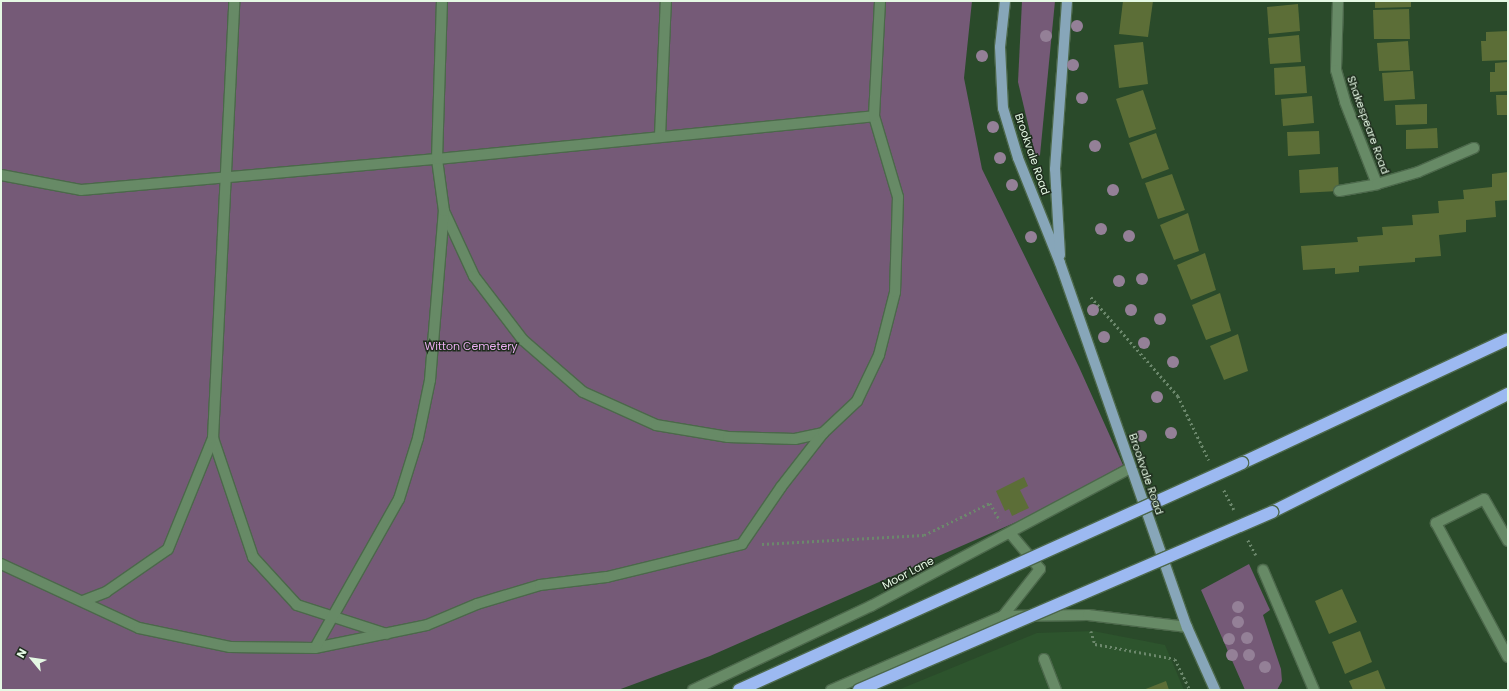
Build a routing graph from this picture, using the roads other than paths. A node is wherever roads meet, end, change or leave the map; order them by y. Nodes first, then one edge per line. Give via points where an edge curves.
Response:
1 (234, 1) edge
2 (442, 1) edge
3 (666, 1) edge
4 (880, 1) edge
5 (1005, 1) edge
6 (1067, 1) edge
7 (1338, 1) edge
8 (874, 116) junction
9 (660, 136) junction
10 (1474, 148) dead end
11 (437, 159) junction
12 (1, 175) edge
13 (223, 178) junction
14 (1377, 184) junction
15 (1340, 191) dead end
16 (444, 211) junction
17 (1060, 263) junction
18 (1508, 339) edge
19 (1508, 394) edge
20 (823, 433) junction
21 (213, 438) junction
22 (1131, 468) junction
23 (1010, 533) junction
24 (1508, 541) edge
25 (1, 564) edge
26 (1263, 570) road end
27 (83, 601) junction
28 (331, 616) junction
29 (1002, 616) junction
30 (1187, 627) junction
31 (388, 634) junction
32 (315, 648) junction
33 (1508, 657) edge
34 (1044, 659) dead end
35 (693, 690) edge
36 (739, 690) edge
37 (830, 690) edge
38 (860, 690) edge
39 (1056, 690) edge
40 (1215, 690) edge
41 (1314, 690) edge

1 - 13 street
2 - 11 street
3 - 9 street
4 - 8 street
5 - 17 main road, Brookvale Road via 1000,46 1003,108 1018,158
6 - 17 main road, Brookvale Road via 1055,169
7 - 14 street, Shakespeare Road via 1336,70 1345,102
8 - 9 street
8 - 20 street via 898,197 895,292 879,355 857,401
9 - 11 street
10 - 14 street, Shakespeare Road via 1418,172
11 - 13 street
11 - 16 street
12 - 13 street via 81,190
13 - 21 street
14 - 15 street, Shakespeare Road
16 - 20 street via 474,276 522,340 583,392 656,425 728,437 795,439
16 - 28 street via 430,380 418,438 399,499 371,553
17 - 22 main road, Brookvale Road
18 - 36 highway, bridge via 1242,463
19 - 38 highway, bridge via 1272,512
20 - 31 street via 781,487 742,544 607,577 540,585 477,604 427,625
21 - 27 street via 168,549 106,592
21 - 28 street via 253,557 297,605
22 - 23 street, Moor Lane
22 - 30 main road, Brookvale Road
23 - 29 street via 1040,569
23 - 35 street, Moor Lane via 871,606
24 - 33 street via 1484,499 1436,523
25 - 27 street
26 - 41 street
27 - 32 street via 139,628 230,647
28 - 31 street
28 - 32 street
29 - 30 street via 1088,615
29 - 37 street
30 - 40 main road, Brookvale Road
31 - 32 street
34 - 39 street

